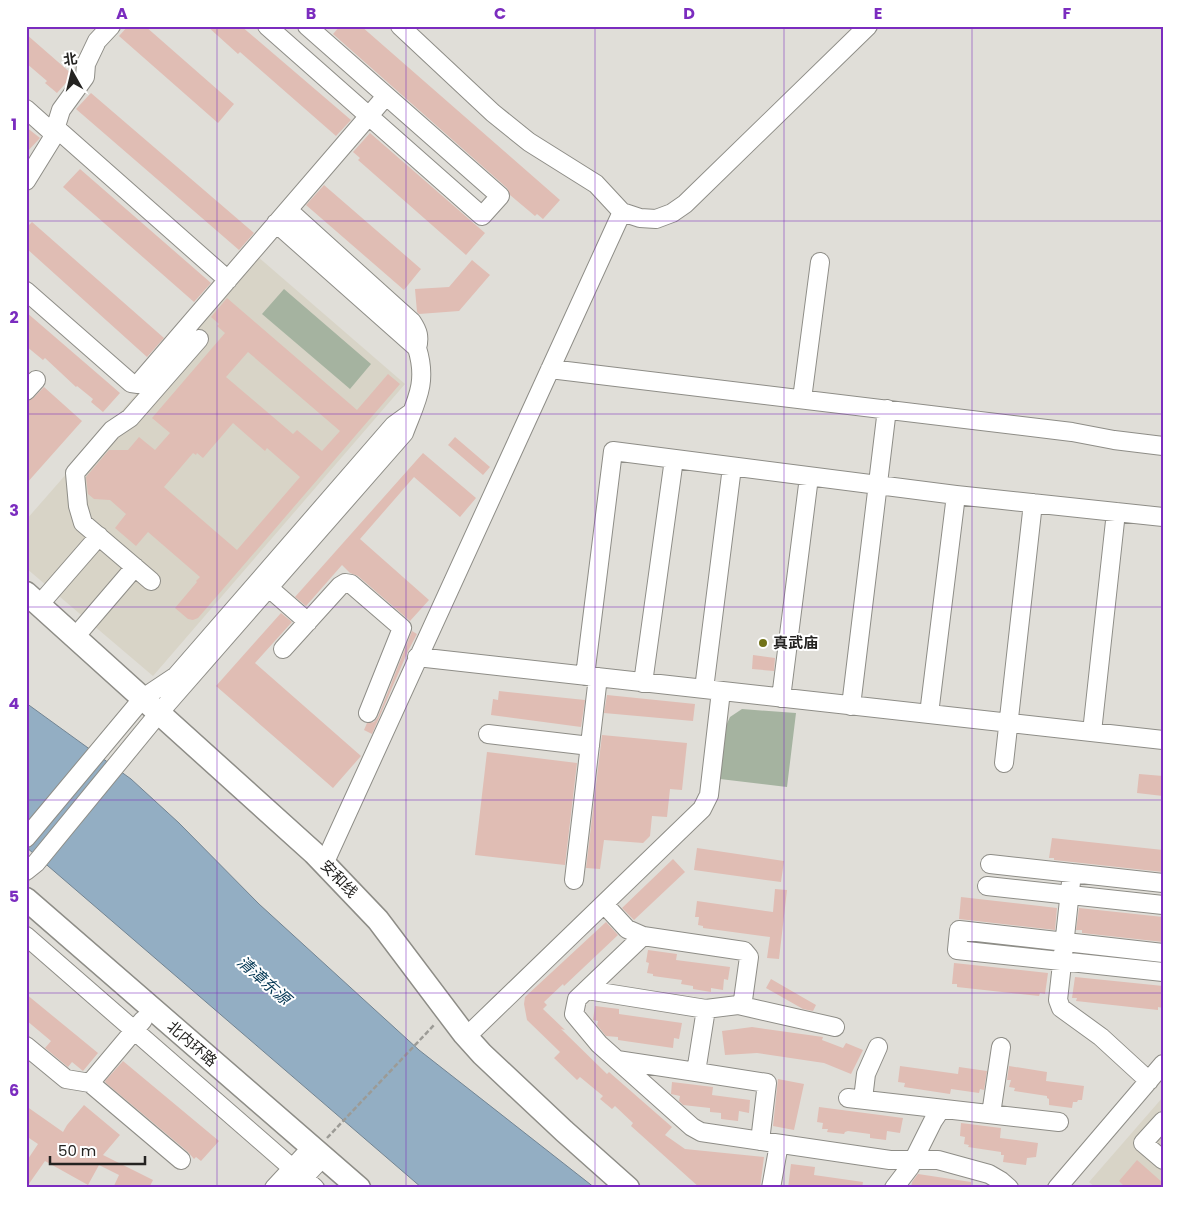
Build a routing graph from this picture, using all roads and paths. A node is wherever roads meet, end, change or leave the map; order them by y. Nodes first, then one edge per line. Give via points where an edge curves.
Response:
1 (110, 26) edge
2 (267, 26) edge
3 (307, 26) edge
4 (400, 26) edge
5 (868, 26) edge
6 (386, 96) junction
7 (26, 108) edge
8 (369, 116) junction
9 (55, 131) junction
10 (26, 181) edge
11 (288, 210) junction
12 (622, 212) junction
13 (276, 223) junction
14 (820, 262) dead end
15 (228, 280) junction
16 (26, 291) edge
17 (199, 339) dead end
18 (417, 348) junction
19 (550, 369) junction
20 (802, 399) junction
21 (887, 409) junction
22 (412, 412) junction
23 (1163, 446) edge
24 (674, 459) junction
25 (732, 467) junction
26 (809, 477) junction
27 (878, 485) junction
28 (956, 495) junction
29 (1033, 503) junction
30 (1116, 512) junction
31 (1163, 518) edge
32 (99, 536) junction
33 (135, 567) junction
34 (151, 581) dead end
35 (269, 588) junction
36 (33, 599) edge
37 (308, 622) junction
38 (75, 637) junction
39 (283, 649) dead end
40 (417, 657) junction
41 (591, 677) junction
42 (643, 682) junction
43 (712, 690) junction
44 (142, 698) junction
45 (781, 698) junction
46 (850, 706) junction
47 (159, 713) junction
48 (368, 713) dead end
49 (929, 714) junction
50 (1008, 723) junction
51 (1092, 732) junction
52 (488, 734) dead end
53 (1163, 740) edge
54 (590, 746) junction
55 (1004, 763) dead end
56 (26, 838) edge
57 (324, 864) junction
58 (990, 864) dead end
59 (31, 867) edge
60 (1072, 873) junction
61 (574, 880) dead end
62 (1163, 883) edge
63 (987, 886) dead end
64 (1070, 895) junction
65 (26, 899) edge
66 (604, 904) junction
67 (1163, 905) edge
68 (26, 918) edge
69 (26, 936) edge
70 (643, 936) junction
71 (1064, 942) junction
72 (1163, 953) edge
73 (1062, 961) junction
74 (1163, 972) edge
75 (587, 990) junction
76 (738, 1005) junction
77 (706, 1009) junction
78 (139, 1025) junction
79 (835, 1027) dead end
80 (467, 1036) junction
81 (421, 1039) dead end
82 (26, 1046) edge
83 (878, 1047) dead end
84 (1001, 1048) dead end
85 (616, 1060) junction
86 (1163, 1064) edge
87 (696, 1072) junction
88 (1149, 1081) junction
89 (90, 1083) junction
90 (941, 1109) junction
91 (991, 1114) junction
92 (1163, 1121) edge
93 (1059, 1122) dead end
94 (334, 1131) dead end
95 (760, 1141) junction
96 (779, 1144) junction
97 (181, 1160) dead end
98 (914, 1160) junction
99 (1163, 1160) edge
100 (307, 1169) edge
101 (274, 1188) edge
102 (338, 1188) edge
103 (359, 1188) edge
104 (628, 1188) edge
105 (771, 1188) edge
106 (894, 1188) edge
107 (1009, 1188) edge
108 (1057, 1188) edge

1 - 9 street via 97,41 86,64 85,77 61,110
2 - 8 street
3 - 6 street
4 - 12 street via 493,113 529,142 596,184
5 - 12 street via 685,204 656,219
6 - 8 street
6 - 8 street via 500,196 482,216
7 - 9 street
8 - 11 street
9 - 10 street
9 - 15 street
11 - 13 street
11 - 18 street via 412,322 420,339
12 - 19 street
13 - 15 street
13 - 18 street
14 - 20 street
15 - 16 street via 138,384 131,383
17 - 32 street via 130,418 112,430 75,473 83,523
18 - 22 street via 422,362 422,379
19 - 20 street
19 - 40 street
20 - 21 street
21 - 23 street
21 - 27 street
22 - 35 street via 404,433
22 - 44 street via 394,425 176,676
24 - 25 street
24 - 41 street via 613,451
24 - 42 street
25 - 26 street
25 - 43 street
26 - 27 street
26 - 45 street
27 - 28 street
27 - 46 street
28 - 29 street
28 - 49 street
29 - 30 street
29 - 50 street
30 - 31 street
30 - 51 street
32 - 33 street
32 - 36 street
33 - 34 street
33 - 38 street
35 - 37 street
35 - 47 street
36 - 38 main road, 安和线
37 - 39 street
37 - 48 street via 345,583 351,584 402,628
38 - 44 main road, 安和线
40 - 41 street
40 - 57 street
41 - 42 street
41 - 54 street
42 - 43 street
43 - 45 street
43 - 66 street via 709,796 702,809
44 - 47 main road, 安和线
44 - 56 street
45 - 46 street
46 - 49 street
47 - 57 main road, 安和线
47 - 59 street
49 - 50 street
50 - 51 street
50 - 55 street
51 - 53 street
52 - 54 street
54 - 61 street
57 - 80 main road, 安和线 via 378,920
58 - 60 street
60 - 62 street
60 - 64 street
63 - 64 street
64 - 67 street
64 - 71 street
65 - 100 main road, 北内环路
66 - 70 street via 627,929
66 - 80 street
68 - 78 main road, 北内环路
69 - 78 street
70 - 75 street
70 - 76 street via 744,952 749,957 743,1000
71 - 72 street
71 - 73 street
71 - 73 street via 959,930 957,950
73 - 74 street
73 - 88 street via 1058,1000 1061,1008 1102,1037
75 - 77 street
75 - 85 street via 577,999 574,1014
76 - 77 street
76 - 79 street
77 - 87 street
78 - 89 street
78 - 100 main road, 北内环路
80 - 104 main road, 安和线 via 507,1078
81 - 94 path
82 - 89 street via 66,1079
83 - 90 street via 856,1099
84 - 91 street
85 - 87 street
85 - 95 street via 700,1132
86 - 88 street
87 - 95 street via 767,1083
88 - 108 street
89 - 97 street
90 - 91 street
90 - 98 street
91 - 93 street
92 - 99 street via 1143,1143
95 - 96 street
96 - 98 street via 890,1160
96 - 105 street
98 - 106 street
98 - 107 street via 938,1160 989,1174
100 - 101 street
100 - 102 main road, 北内环路
100 - 103 main road, 北内环路

